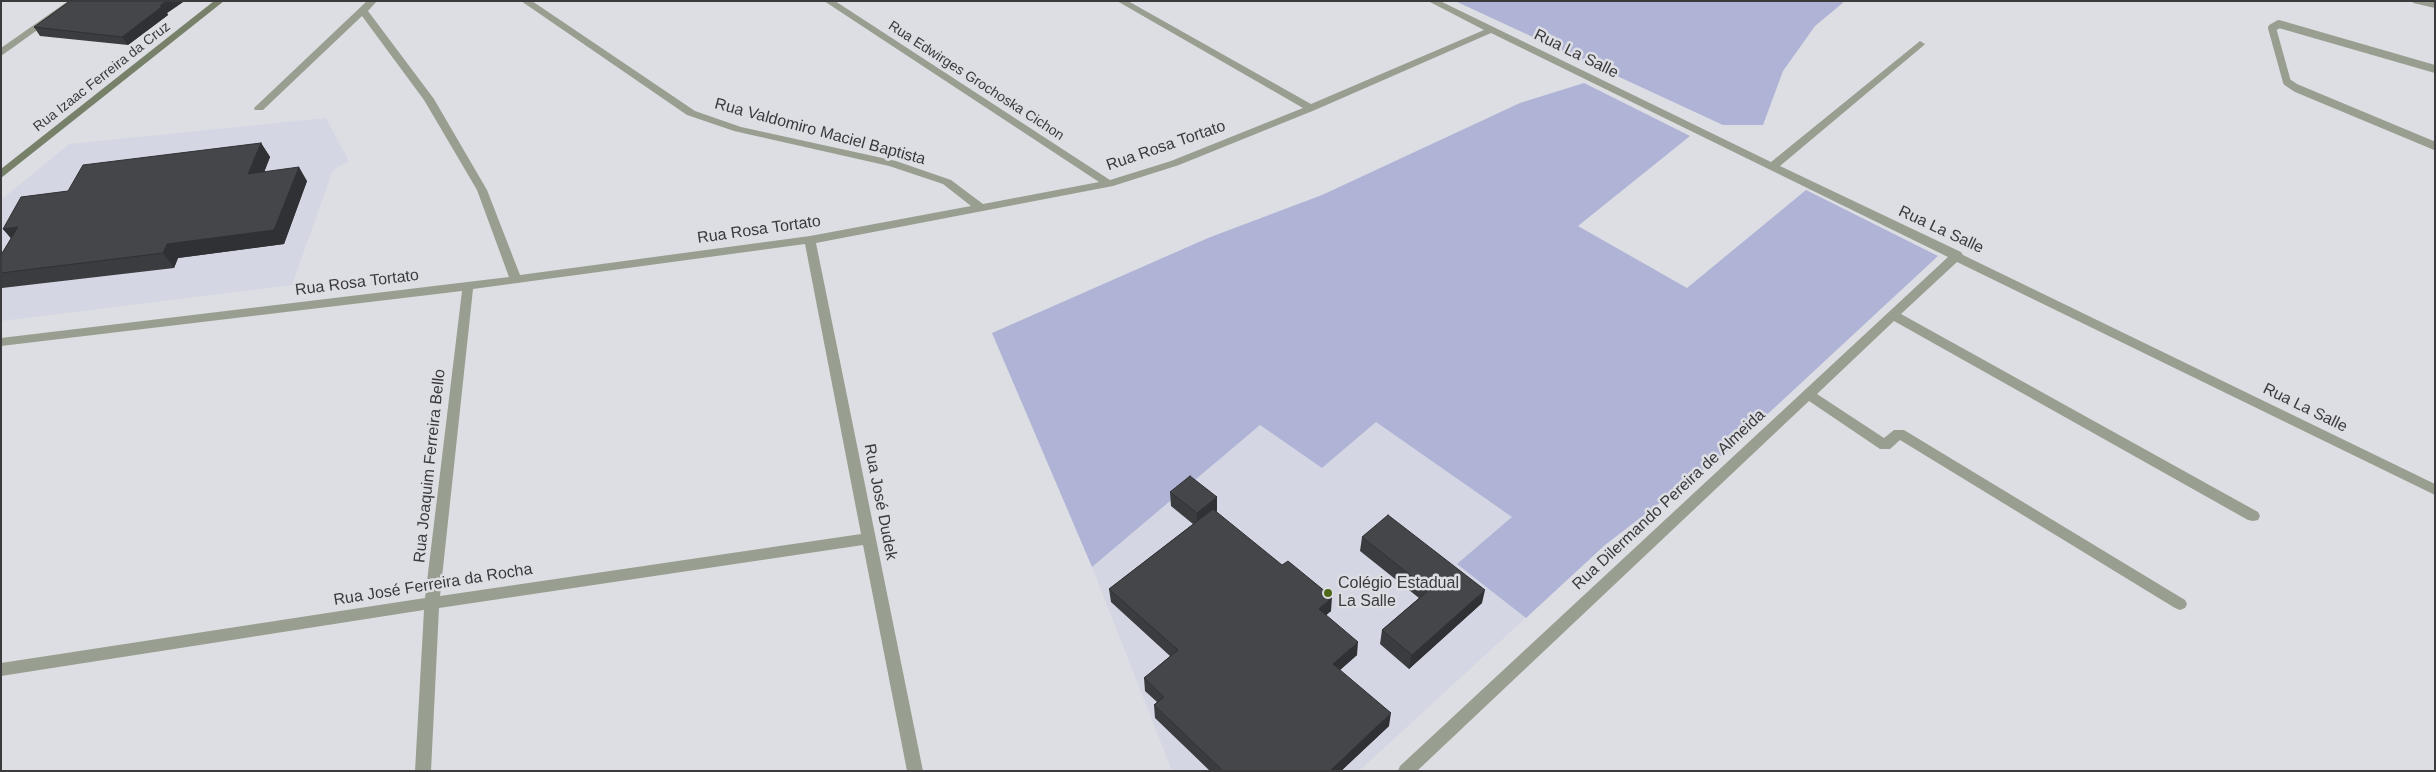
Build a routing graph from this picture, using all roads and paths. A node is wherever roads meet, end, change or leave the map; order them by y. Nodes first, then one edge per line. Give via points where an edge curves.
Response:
1 (74, 1) edge
2 (220, 1) edge
3 (372, 1) edge
4 (525, 1) edge
5 (828, 1) edge
6 (1121, 1) edge
7 (1432, 1) edge
8 (2416, 1) edge
9 (2435, 5) edge
10 (363, 11) junction
11 (1491, 30) junction
12 (1920, 44) dead end
13 (1, 53) edge
14 (2435, 69) edge
15 (259, 108) dead end
16 (1311, 108) junction
17 (2435, 146) edge
18 (1771, 168) junction
19 (1, 175) edge
20 (1110, 184) junction
21 (982, 209) junction
22 (810, 240) junction
23 (1958, 255) junction
24 (516, 280) junction
25 (468, 286) junction
26 (1893, 315) junction
27 (1, 342) edge
28 (1808, 394) junction
29 (2435, 490) edge
30 (2253, 516) dead end
31 (870, 538) junction
32 (432, 603) junction
33 (2180, 604) dead end
34 (1, 670) edge
35 (423, 771) edge
36 (915, 771) edge
37 (1406, 771) edge

1 - 13 street
2 - 19 main road, Rua Izaac Ferreira da Cruz
3 - 10 street
4 - 21 street, Rua Valdomiro Maciel Baptista via 691,114 738,129 892,163 947,182
5 - 20 street, Rua Edwirges Grochoska Cichon
6 - 16 street
7 - 11 street, Rua La Salle
8 - 9 street
10 - 15 street
10 - 24 street via 429,99 482,190
11 - 16 street, Rua Rosa Tortato
11 - 18 street, Rua La Salle
12 - 18 street
14 - 17 lane via 2279,24 2272,28 2287,82
16 - 20 street, Rua Rosa Tortato via 1175,163
18 - 23 street, Rua La Salle
20 - 21 street, Rua Rosa Tortato
21 - 22 street, Rua Rosa Tortato
22 - 24 street, Rua Rosa Tortato
22 - 31 street, Rua José Dudek
23 - 26 street, Rua Dilermando Pereira de Almeida
23 - 29 street, Rua La Salle
24 - 25 street, Rua Rosa Tortato
25 - 27 street, Rua Rosa Tortato
25 - 32 street, Rua Joaquim Ferreira Bello
26 - 28 street, Rua Dilermando Pereira de Almeida
26 - 30 street
28 - 33 street via 1885,445 1899,433
28 - 37 street, Rua Dilermando Pereira de Almeida
31 - 32 street, Rua José Ferreira da Rocha
31 - 36 street, Rua José Dudek
32 - 34 street, Rua José Ferreira da Rocha
32 - 35 street, Rua Joaquim Ferreira Bello

